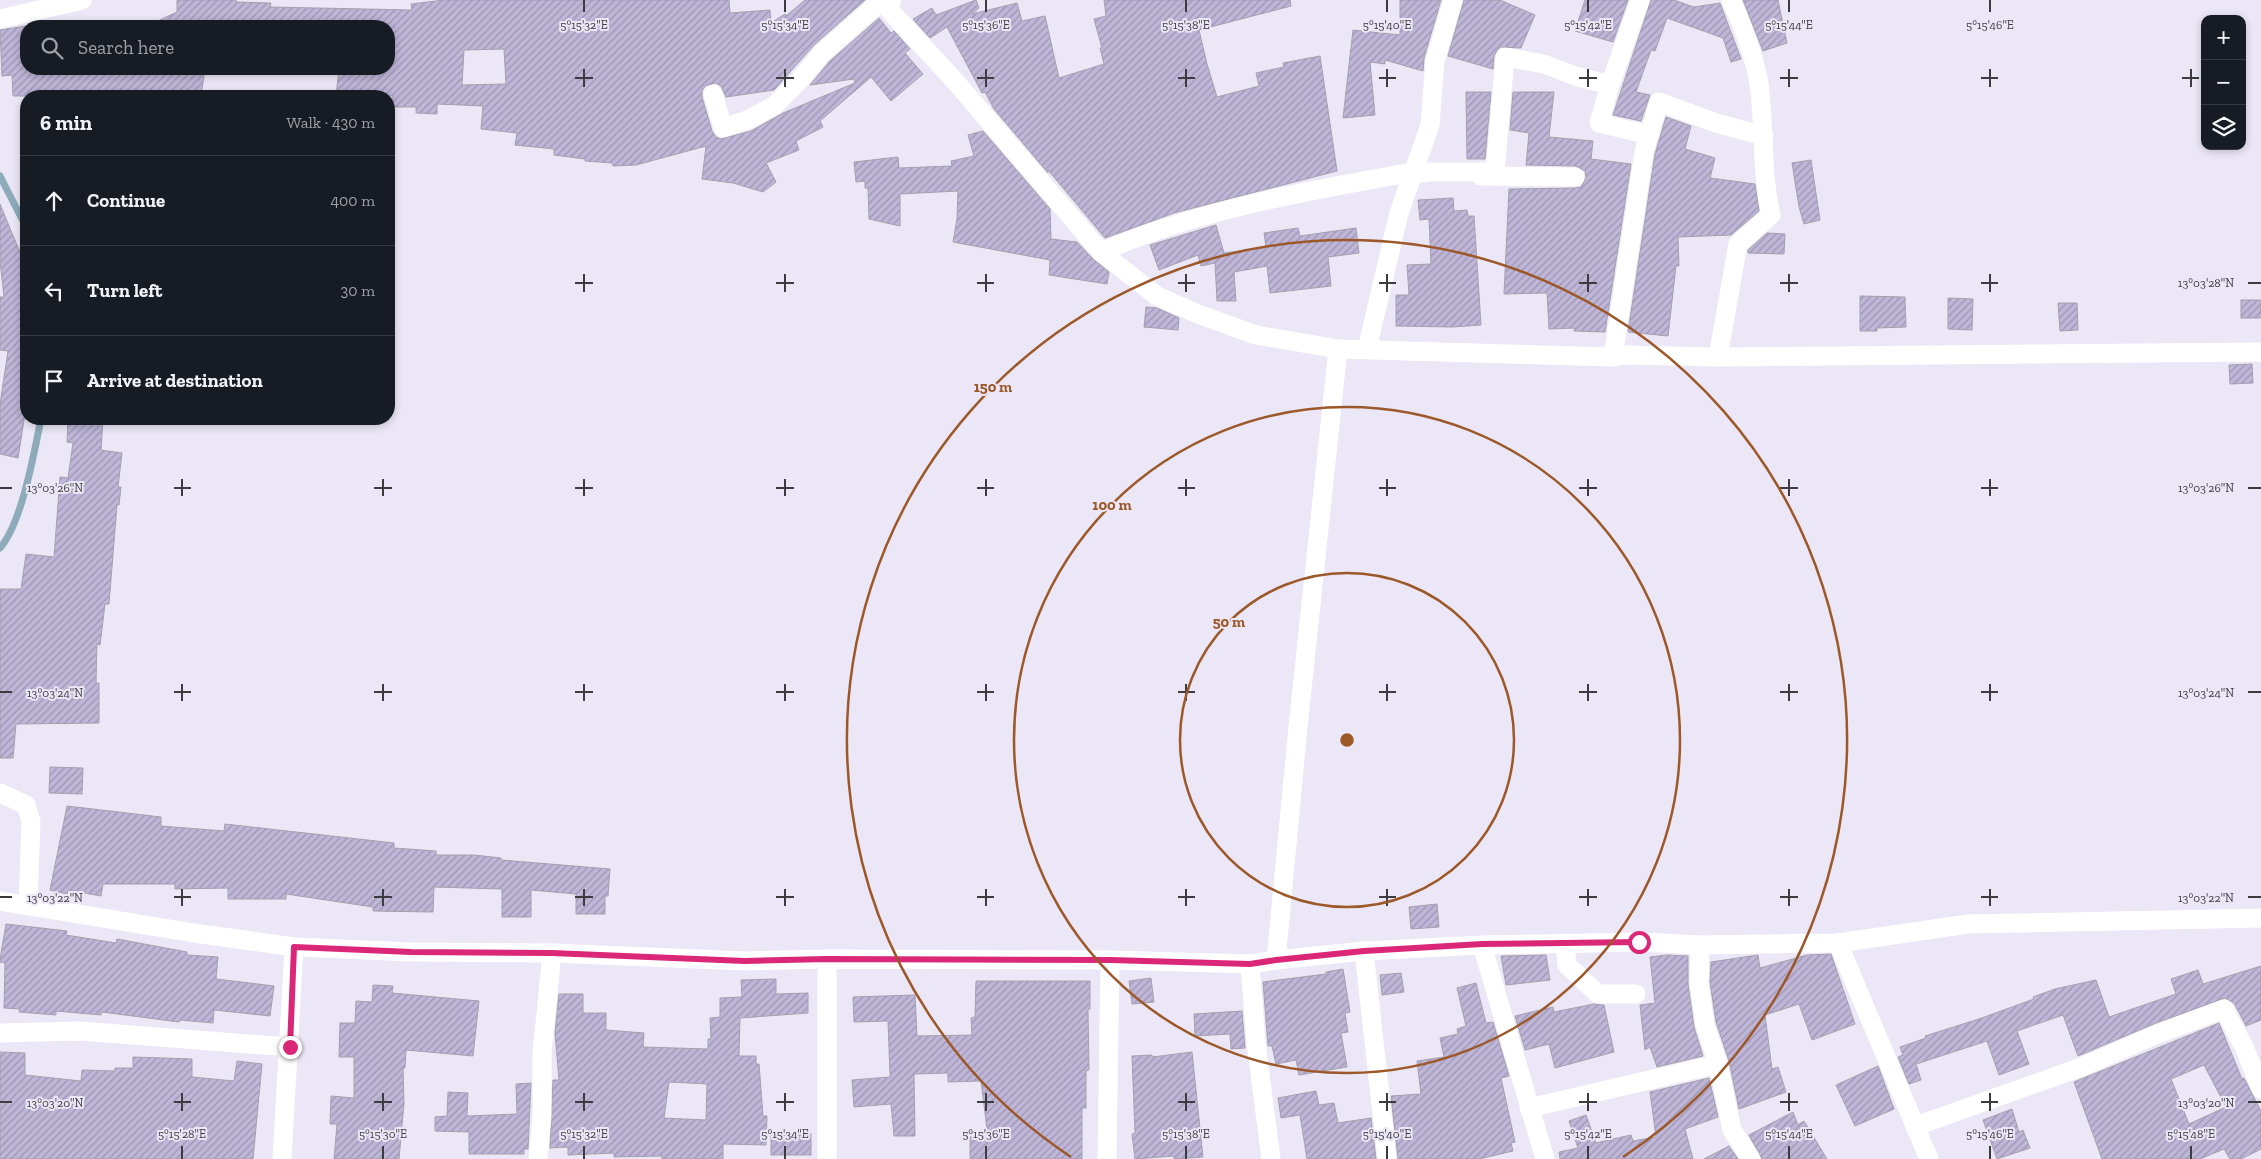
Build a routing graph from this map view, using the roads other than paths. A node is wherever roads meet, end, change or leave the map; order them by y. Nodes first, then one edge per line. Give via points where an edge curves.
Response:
1 (82, 0) edge
2 (885, 0) edge
3 (1453, 0) edge
4 (1640, 0) edge
5 (1731, 0) edge
6 (0, 19) edge
7 (1610, 85) junction
8 (713, 94) dead end
9 (1649, 135) junction
10 (1764, 136) junction
11 (1412, 172) junction
12 (1575, 177) dead end
13 (1101, 252) junction
14 (1338, 349) junction
15 (1367, 349) junction
16 (2261, 352) edge
17 (1613, 357) junction
18 (1718, 357) junction
19 (0, 793) edge
20 (0, 900) edge
21 (28, 906) junction
22 (2261, 918) edge
23 (1565, 943) junction
24 (1838, 943) junction
25 (1482, 944) junction
26 (1700, 945) junction
27 (294, 947) junction
28 (1364, 951) junction
29 (552, 953) junction
30 (827, 959) junction
31 (1110, 960) junction
32 (1276, 960) junction
33 (1250, 964) junction
34 (1636, 994) dead end
35 (0, 1033) edge
36 (290, 1047) junction
37 (1718, 1064) junction
38 (2261, 1089) edge
39 (1529, 1108) junction
40 (1916, 1126) junction
41 (282, 1159) edge
42 (538, 1159) edge
43 (827, 1159) edge
44 (1107, 1159) edge
45 (1272, 1159) edge
46 (1387, 1159) edge
47 (1545, 1159) edge
48 (1751, 1159) edge
49 (1929, 1159) edge

1 - 6 street
2 - 8 street via 822,53 774,106 723,128
2 - 13 street
3 - 11 street via 1435,61 1430,125
4 - 7 street
5 - 10 street via 1742,24 1759,82
7 - 9 street via 1599,123
7 - 11 street via 1544,64 1505,57 1495,172
9 - 10 street via 1659,102
9 - 17 street
10 - 18 street via 1766,194 1771,215 1738,244
11 - 12 street via 1445,176
11 - 13 street via 1227,209 1141,235
11 - 15 street
13 - 14 street via 1157,296 1198,314 1256,335
14 - 15 street
14 - 32 street
15 - 17 street
16 - 18 street
17 - 18 street
19 - 21 street via 26,805 31,821
20 - 21 street
21 - 27 street
22 - 24 street via 1968,924
23 - 25 street
23 - 26 street
23 - 34 street via 1567,965 1598,994
24 - 26 street
24 - 40 street
25 - 28 street
25 - 39 street
26 - 37 street via 1699,983 1705,1025
27 - 29 street
27 - 36 street
28 - 32 street
28 - 46 street
29 - 30 street via 745,961
29 - 42 street via 542,1053
30 - 31 street
30 - 43 street
31 - 33 street
31 - 44 street
32 - 33 street
33 - 45 street via 1256,1043
35 - 36 street via 80,1031
36 - 41 street
37 - 39 street
37 - 48 street via 1732,1130
38 - 40 street via 2224,1009 2079,1068
39 - 47 street
40 - 49 street

